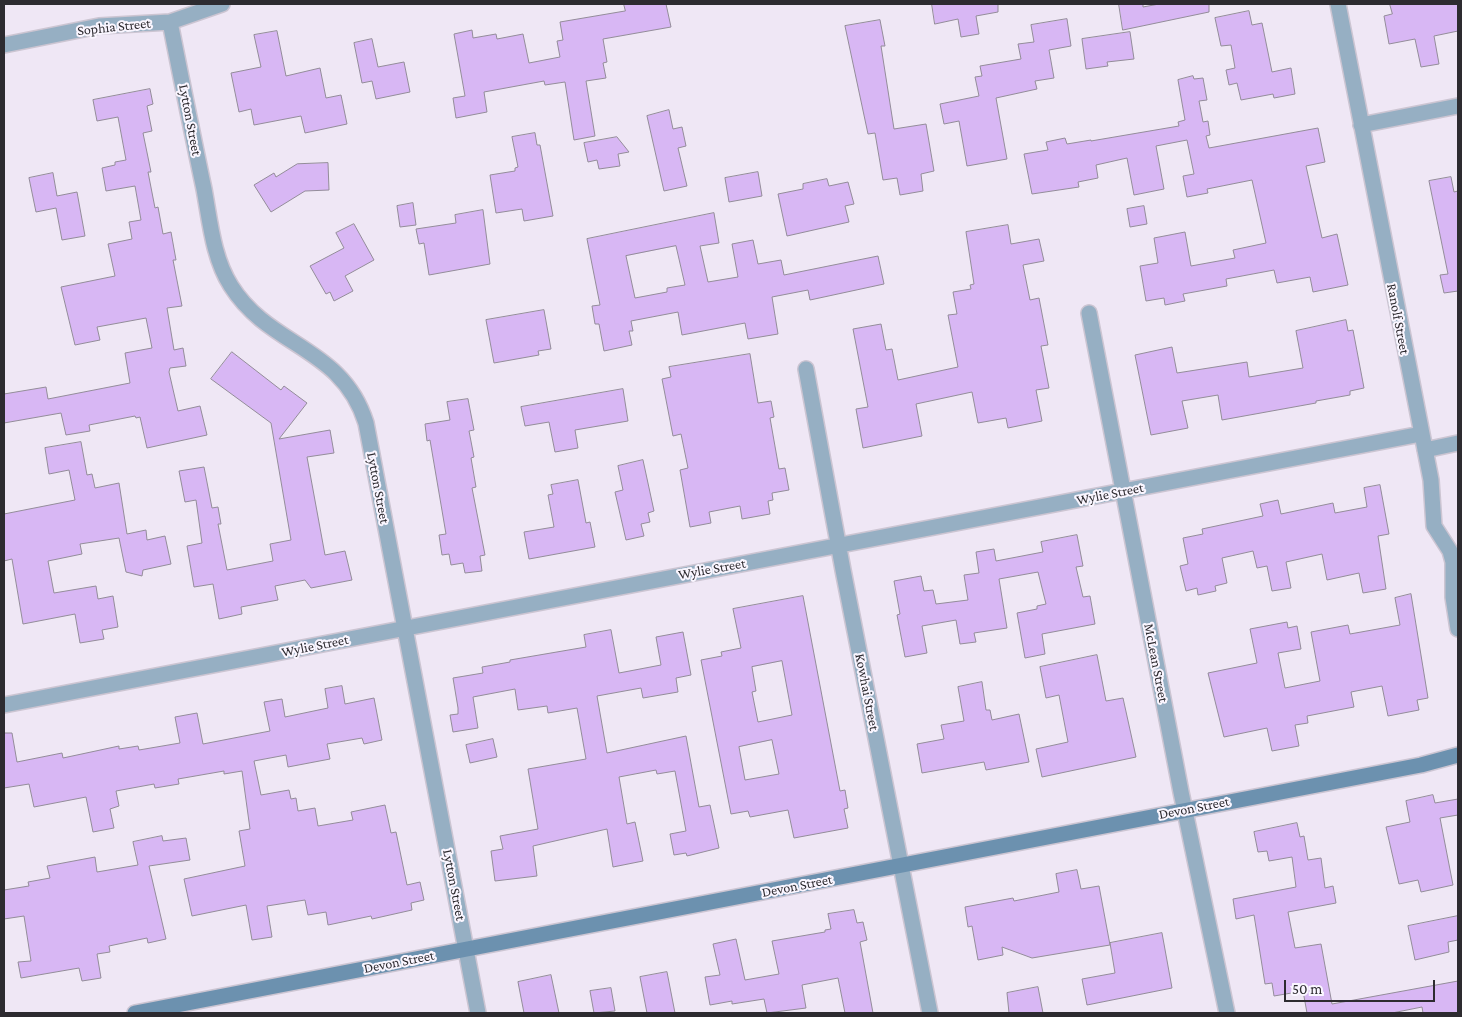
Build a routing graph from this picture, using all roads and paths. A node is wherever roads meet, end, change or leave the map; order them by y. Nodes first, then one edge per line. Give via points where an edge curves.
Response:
1 (222, 4) edge
2 (1338, 4) edge
3 (170, 22) junction
4 (4, 45) edge
5 (1458, 106) edge
6 (1361, 125) junction
7 (1089, 313) dead end
8 (806, 369) dead end
9 (1421, 434) junction
10 (1458, 443) edge
11 (1425, 450) junction
12 (1123, 491) junction
13 (839, 546) junction
14 (405, 628) junction
15 (1458, 630) edge
16 (4, 705) edge
17 (1458, 755) edge
18 (1185, 810) junction
19 (901, 866) junction
20 (466, 948) junction
21 (135, 1013) edge
22 (478, 1013) edge
23 (930, 1013) edge
24 (1227, 1013) edge

1 - 3 street, Sophia Street
2 - 6 street, Ranolf Street
3 - 4 street, Sophia Street via 99,26
3 - 14 street, Lytton Street via 215,248 222,268 230,286 257,317 324,361 351,389 361,407
5 - 6 street
6 - 9 street, Ranolf Street
7 - 12 street, McLean Street
8 - 13 street, Kowhai Street
9 - 11 street, Ranolf Street
9 - 12 street, Wylie Street
10 - 11 street
11 - 15 street, Ranolf Street via 1431,480 1432,518 1453,562 1453,597
12 - 13 street, Wylie Street
12 - 18 street, McLean Street
13 - 14 street, Wylie Street
13 - 19 street, Kowhai Street
14 - 16 street, Wylie Street
14 - 20 street, Lytton Street
17 - 18 main road, Devon Street
18 - 19 main road, Devon Street
18 - 24 street, McLean Street
19 - 20 main road, Devon Street
19 - 23 street, Kowhai Street
20 - 21 main road, Devon Street
20 - 22 street, Lytton Street

